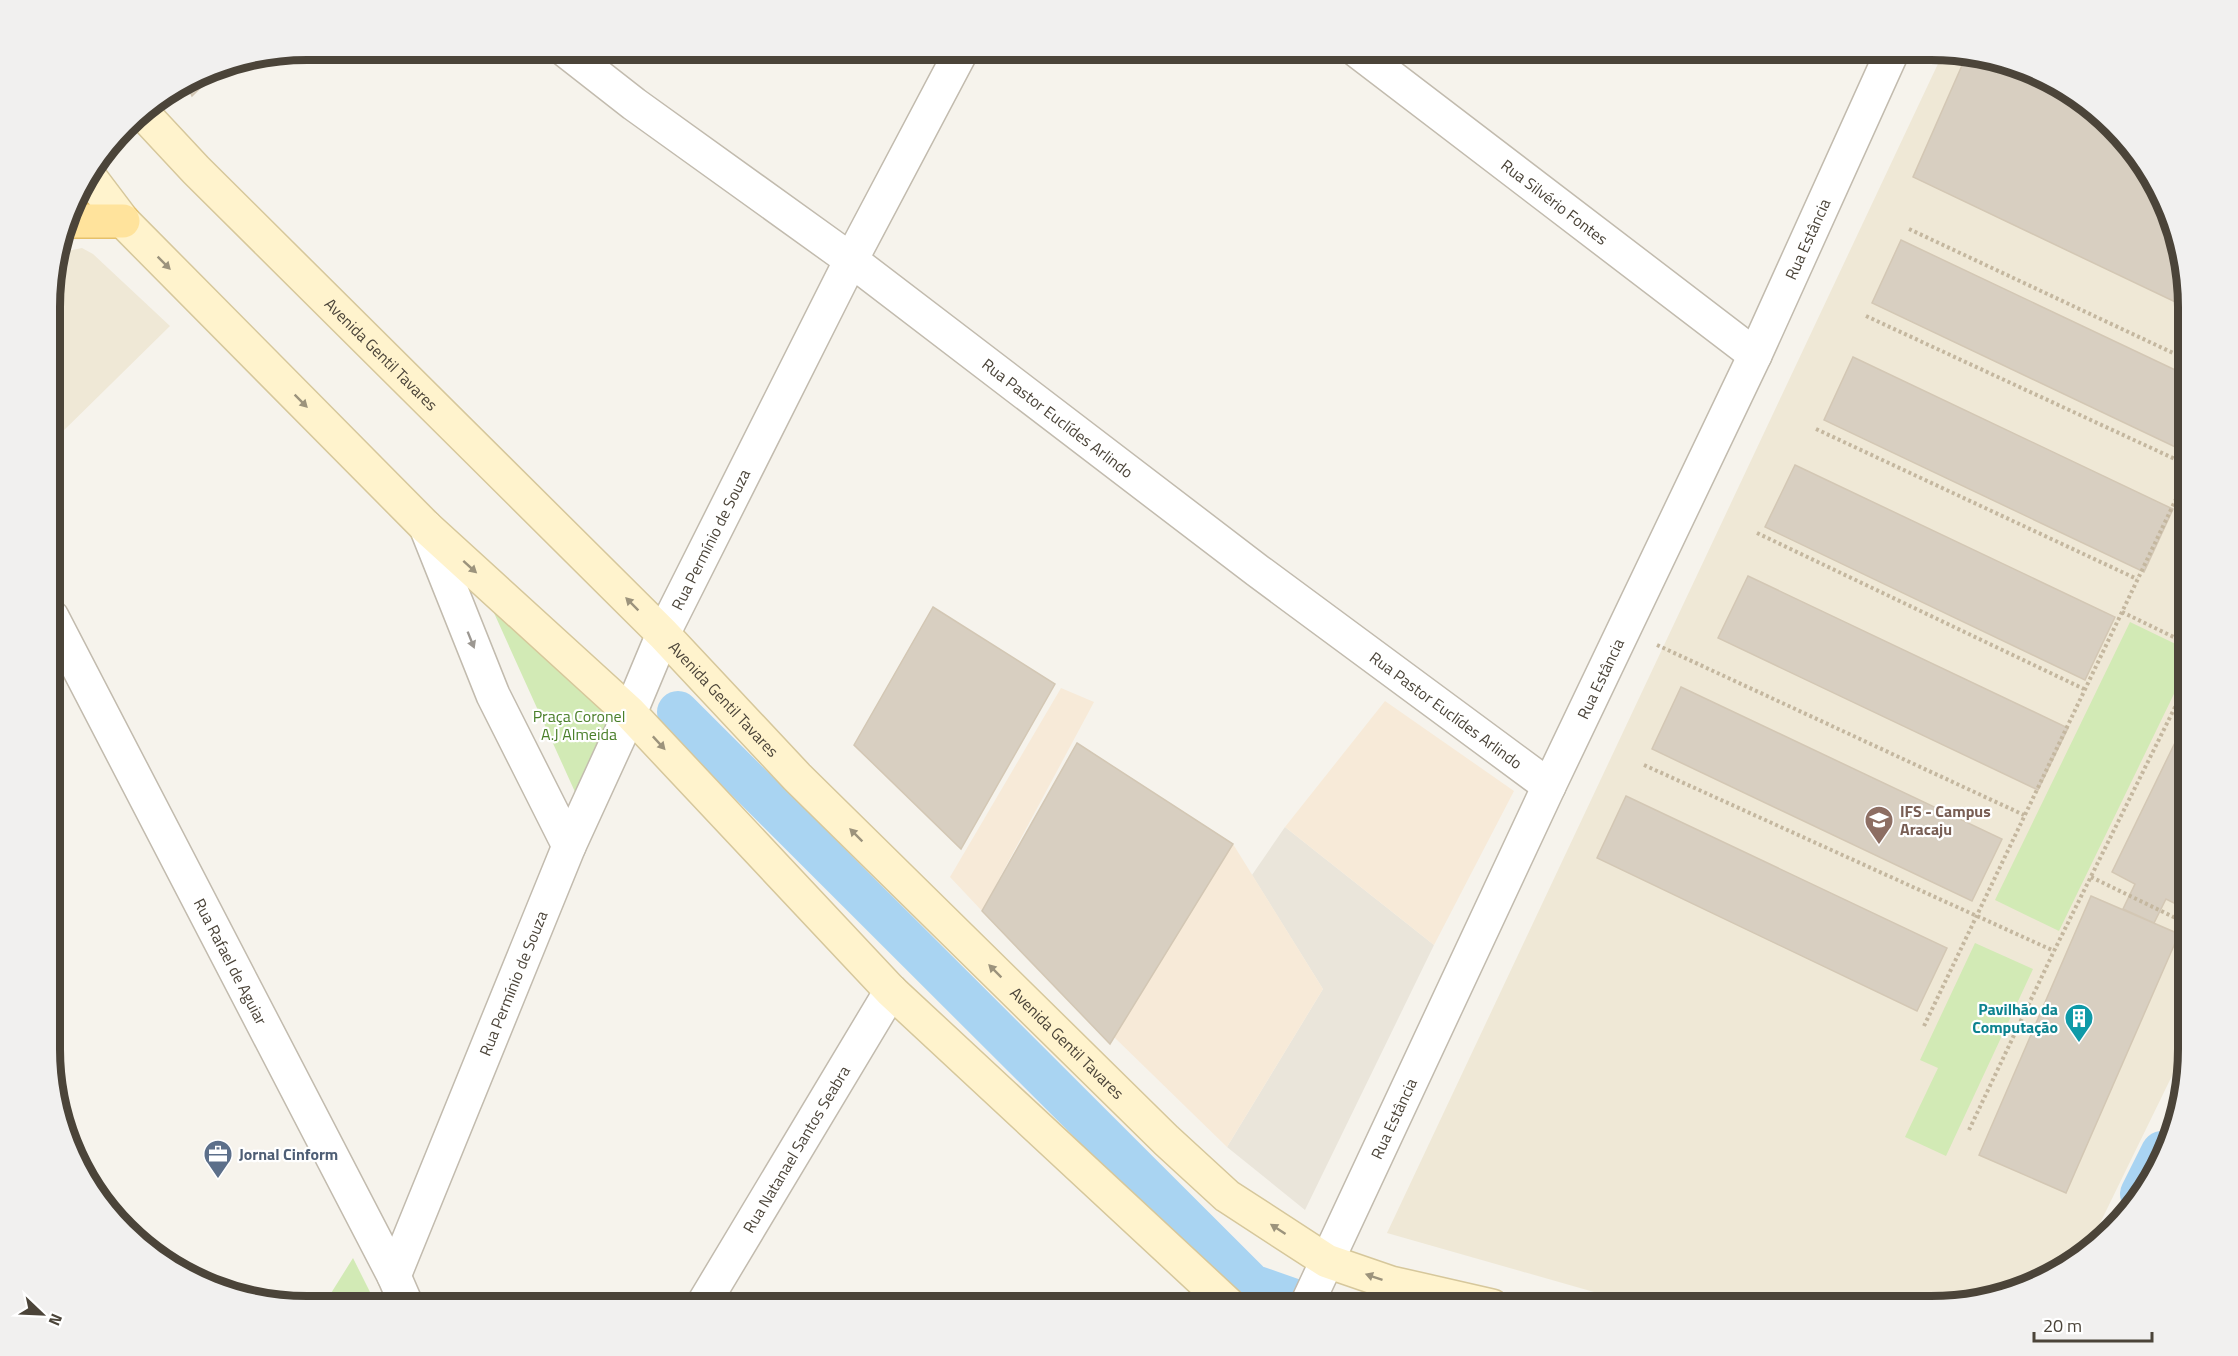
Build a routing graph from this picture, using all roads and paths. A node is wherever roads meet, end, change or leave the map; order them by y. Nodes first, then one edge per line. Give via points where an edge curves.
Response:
1 (578, 60) edge
2 (957, 60) edge
3 (1369, 60) edge
4 (1888, 60) edge
5 (148, 118) edge
6 (94, 183) edge
7 (76, 221) edge
8 (123, 221) junction
9 (1909, 229) dead end
10 (851, 260) junction
11 (1866, 316) dead end
12 (1755, 355) junction
13 (2178, 355) edge
14 (1816, 429) dead end
15 (2178, 460) edge
16 (2178, 495) edge
17 (426, 527) junction
18 (1757, 532) dead end
19 (2137, 579) junction
20 (2122, 612) junction
21 (1623, 631) junction
22 (60, 632) edge
23 (2178, 639) edge
24 (660, 640) junction
25 (2084, 689) junction
26 (2178, 701) edge
27 (632, 707) junction
28 (1644, 765) dead end
29 (1549, 786) junction
30 (2024, 815) junction
31 (568, 846) junction
32 (2091, 878) junction
33 (1976, 916) junction
34 (2178, 919) edge
35 (2054, 951) junction
36 (891, 992) junction
37 (1924, 1026) dead end
38 (1969, 1130) dead end
39 (1324, 1267) junction
40 (394, 1276) junction
41 (403, 1296) edge
42 (708, 1296) edge
43 (1219, 1296) edge
44 (1311, 1296) edge
45 (1448, 1296) edge

1 - 10 street, Rua Pastor Euclídes Arlindo
2 - 10 street, Rua Permínio de Souza
3 - 12 street, Rua Silvério Fontes
4 - 12 street, Rua Estância
24 -> 5 main road, Avenida Gentil Tavares
6 - 8 main road
7 - 8 main road
8 -> 17 main road
9 - 13 path
10 - 24 street, Rua Permínio de Souza
10 - 29 street, Rua Pastor Euclídes Arlindo via 1258,571
11 - 15 path
12 - 21 street, Rua Estância
14 - 19 path
16 - 19 path
17 -> 27 main road
17 -> 31 street via 493,695
18 - 25 path
19 - 20 path
20 - 23 path
20 - 25 path
21 - 29 street, Rua Estância
21 - 30 path
22 - 40 street, Rua Rafael de Aguiar
24 - 27 street, Rua Permínio de Souza
39 -> 24 main road, Avenida Gentil Tavares via 1227,1196 1166,1140
25 - 30 path
26 - 32 path
27 - 31 street, Rua Permínio de Souza
27 -> 36 main road
28 - 33 path
29 - 39 street, Rua Estância
30 - 33 path
31 - 40 street, Rua Permínio de Souza
32 - 34 path
32 - 35 path
33 - 35 path
33 - 37 path
35 - 38 path
36 - 42 street, Rua Natanael Santos Seabra
36 - 43 main road
39 - 44 street, Rua Estância
45 -> 39 main road, Avenida Gentil Tavares
40 - 41 street, Rua Rafael de Aguiar

